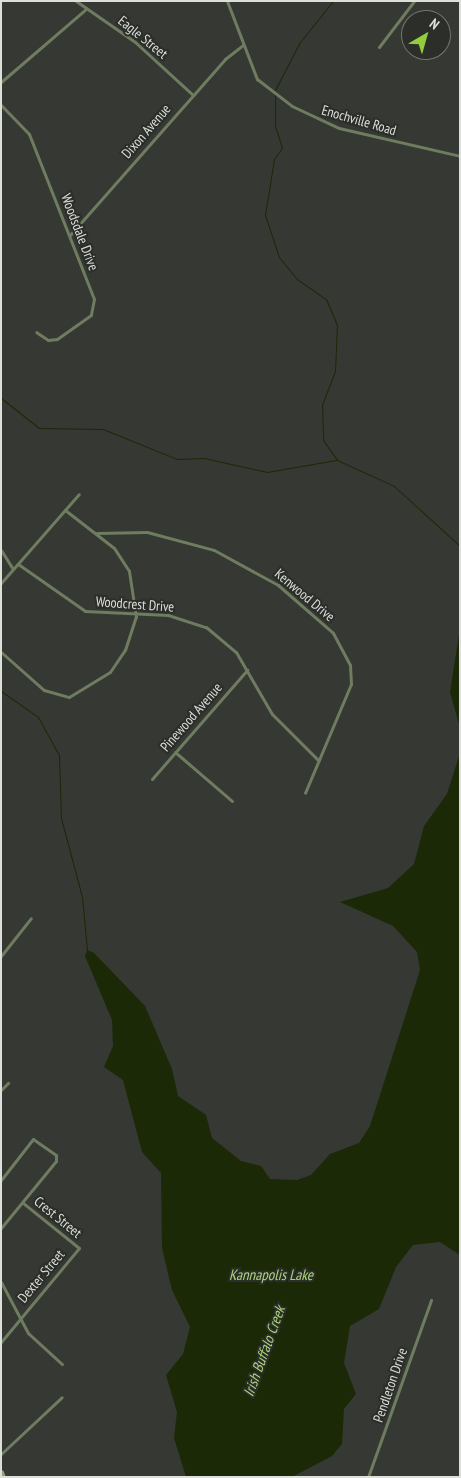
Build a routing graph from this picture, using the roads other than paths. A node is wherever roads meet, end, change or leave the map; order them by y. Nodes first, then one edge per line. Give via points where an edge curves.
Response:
1 (76, 1) edge
2 (227, 1) edge
3 (414, 1) edge
4 (86, 8) junction
5 (243, 45) junction
6 (379, 47) dead end
7 (1, 82) edge
8 (193, 95) junction
9 (1, 105) edge
10 (460, 156) edge
11 (70, 235) junction
12 (36, 332) dead end
13 (79, 494) dead end
14 (65, 510) junction
15 (97, 533) junction
16 (1, 550) edge
17 (18, 564) junction
18 (13, 569) junction
19 (1, 583) edge
20 (136, 617) junction
21 (1, 652) edge
22 (248, 670) junction
23 (175, 752) junction
24 (319, 761) junction
25 (152, 779) dead end
26 (305, 793) dead end
27 (232, 801) dead end
28 (31, 918) dead end
29 (1, 956) edge
30 (8, 1083) dead end
31 (1, 1090) edge
32 (1, 1180) edge
33 (23, 1203) junction
34 (1, 1228) edge
35 (79, 1248) joint
36 (1, 1282) edge
37 (430, 1300) dead end
38 (20, 1320) junction
39 (1, 1342) edge
40 (62, 1364) dead end
41 (62, 1397) dead end
42 (1, 1454) edge
43 (1, 1472) edge
44 (3, 1477) edge
45 (368, 1477) edge

1 - 4 street, Eagle Street
2 - 5 street, Enochville Road
3 - 6 street
4 - 7 street
4 - 8 street, Eagle Street via 135,42
5 - 8 street, Dixon Avenue
5 - 10 street, Enochville Road via 257,79 308,116
8 - 11 street, Dixon Avenue
9 - 11 street, Woodsdale Drive via 29,134
11 - 12 street, Woodsdale Drive via 94,299 93,311 58,339 48,340
13 - 14 street
14 - 15 street
14 - 17 street
15 - 20 street via 129,571
15 - 24 street, Kenwood Drive via 147,532 214,550 256,570 322,621 345,652 351,684
16 - 18 street
17 - 18 street
17 - 20 street, Woodcrest Drive via 85,611
18 - 19 street
20 - 21 street via 119,661 96,684 69,697 44,690
20 - 22 street, Woodcrest Drive via 168,615 206,627 236,652
22 - 23 street, Pinewood Avenue
22 - 24 street, Woodcrest Drive via 284,729
23 - 25 street, Pinewood Avenue
23 - 27 street
24 - 26 street, Kenwood Drive
28 - 29 street
30 - 31 street
32 - 33 street via 33,1139 51,1150 56,1161
33 - 34 street
33 - 35 street, Crest Street
35 - 38 street, Dexter Street
36 - 38 street
37 - 45 street, Pendleton Drive
38 - 39 street, Dexter Street
38 - 40 street via 28,1334
41 - 42 street
43 - 44 main road

